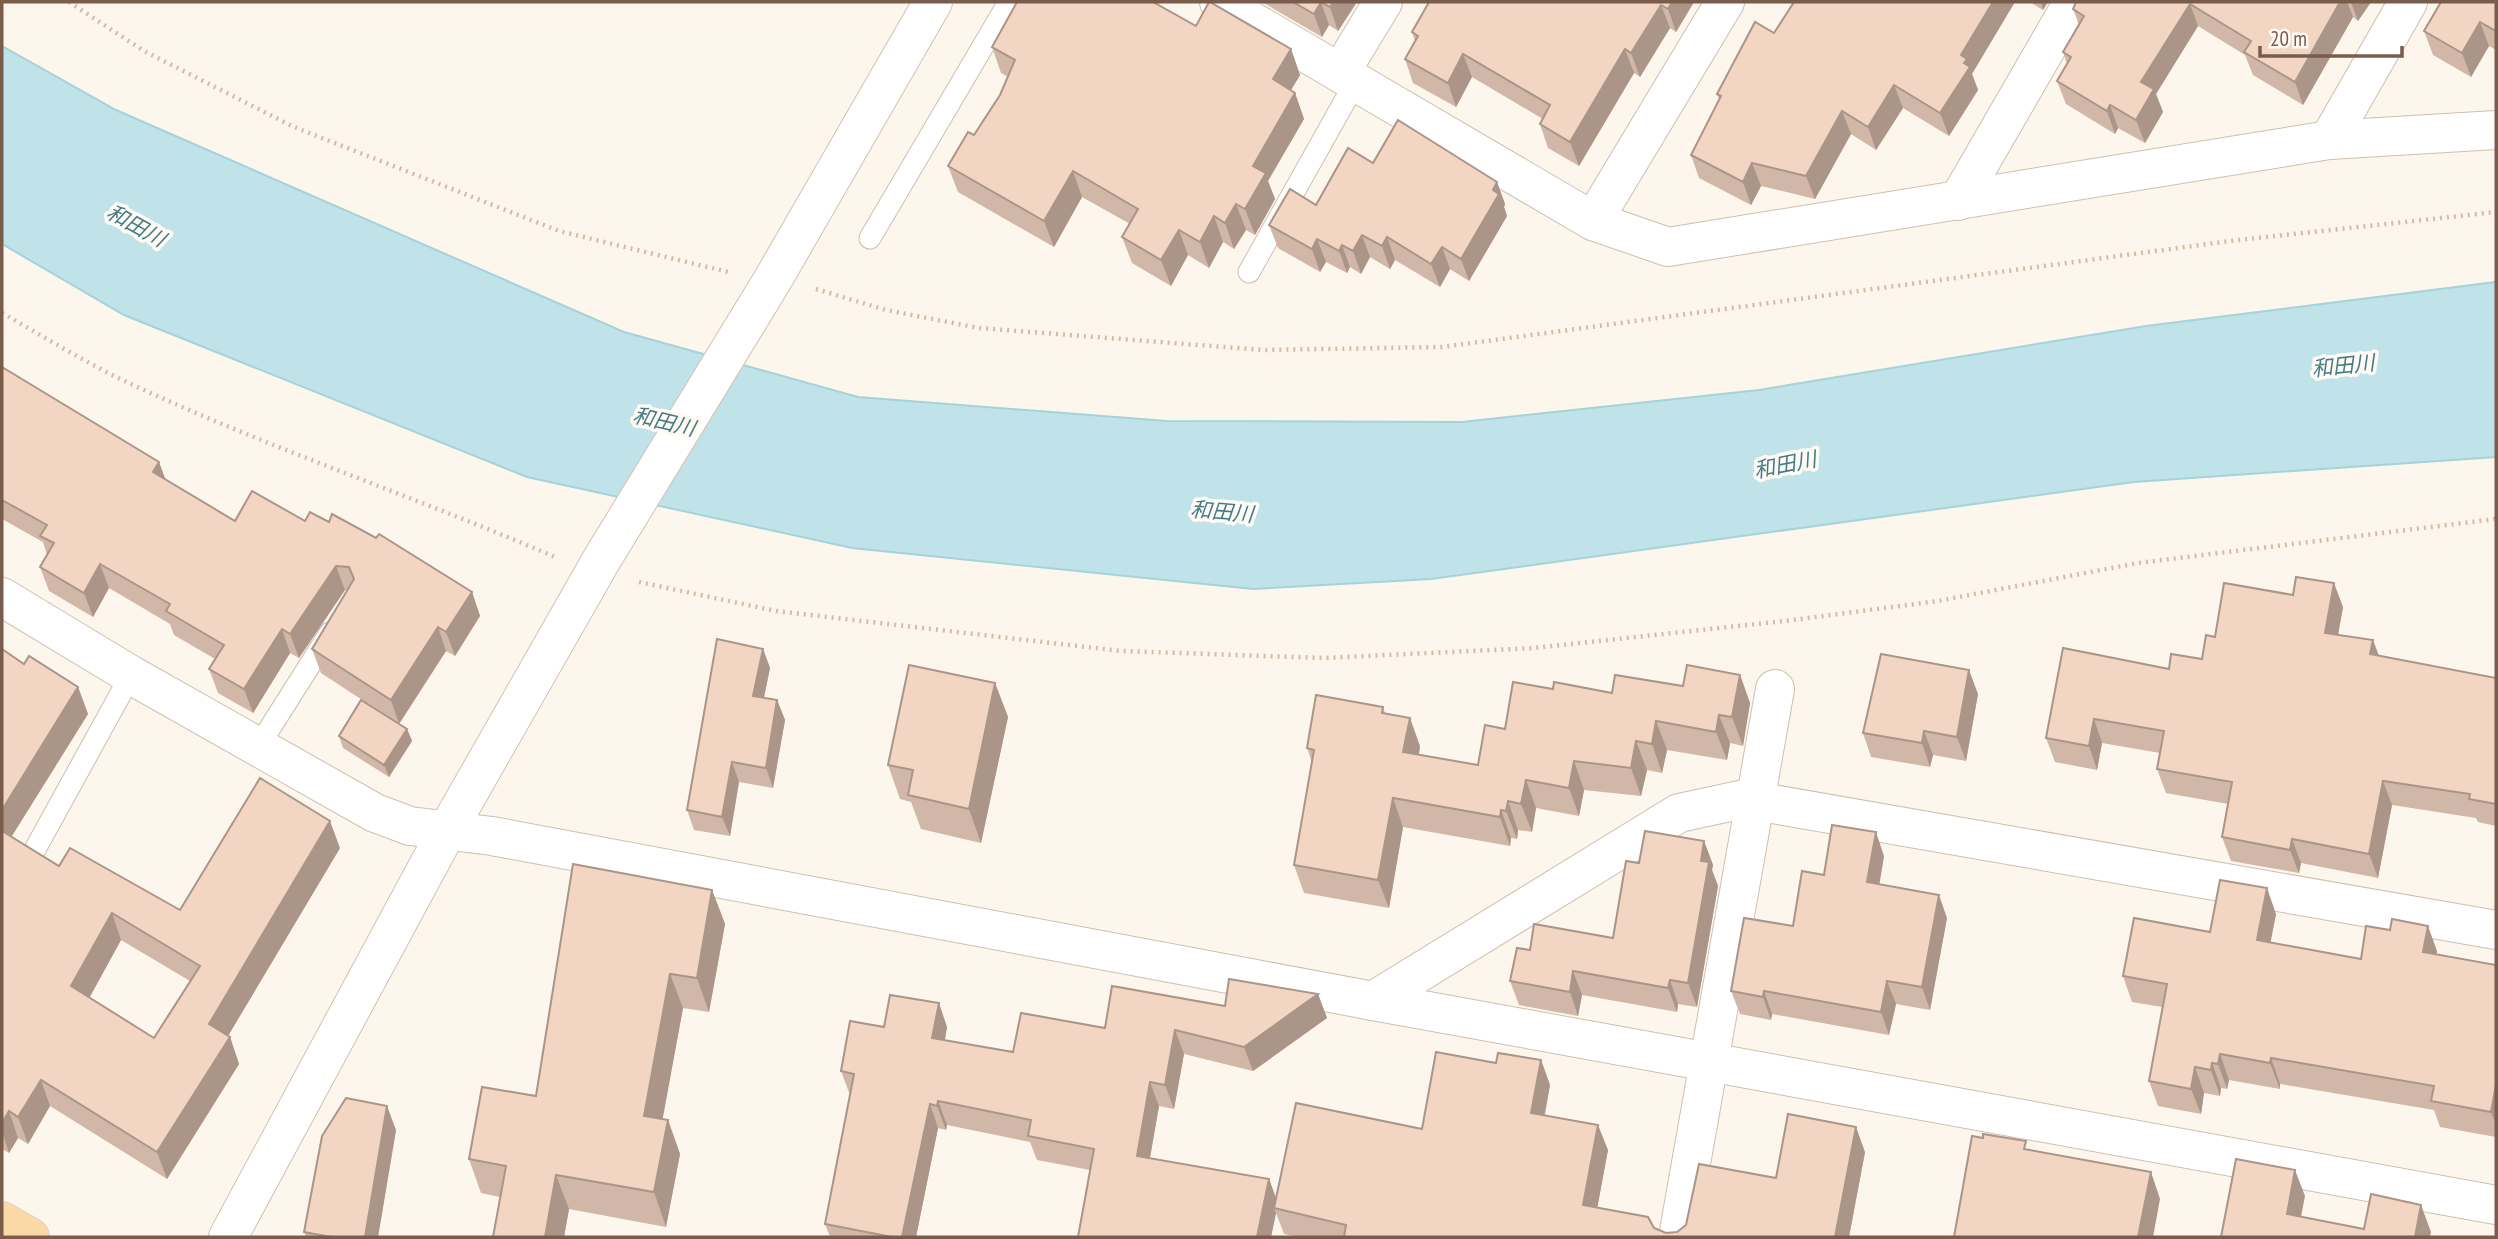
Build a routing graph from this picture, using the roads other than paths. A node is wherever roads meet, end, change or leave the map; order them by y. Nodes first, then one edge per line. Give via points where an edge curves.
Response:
1 (933, 2) edge
2 (1009, 2) edge
3 (1219, 2) edge
4 (1382, 2) edge
5 (1725, 2) edge
6 (2073, 2) edge
7 (2408, 2) edge
8 (1348, 78) junction
9 (2496, 130) edge
10 (2329, 140) junction
11 (1958, 201) junction
12 (1593, 221) junction
13 (870, 238) dead end
14 (1249, 272) dead end
15 (2, 597) edge
16 (343, 613) edge
17 (131, 675) junction
18 (1775, 689) dead end
19 (258, 747) junction
20 (1755, 801) junction
21 (448, 829) junction
22 (33, 853) edge
23 (2496, 930) edge
24 (1373, 1001) junction
25 (1710, 1062) junction
26 (2496, 1205) edge
27 (2, 1221) edge
28 (30, 1237) edge
29 (228, 1237) edge
30 (1678, 1237) edge

1 - 21 street via 772,281 617,570
2 - 13 lane
3 - 8 street
4 - 8 street
5 - 12 street
6 - 11 street
7 - 10 street
8 - 12 street
8 - 14 lane
9 - 10 street
10 - 11 street
11 - 12 street via 1668,247
15 - 17 street
16 - 19 lane
17 - 19 street
17 - 22 lane
18 - 20 street
19 - 21 street via 375,813 410,826
20 - 23 street
20 - 24 street via 1744,799 1679,813
20 - 25 street
21 - 24 street
21 - 29 street
24 - 25 street
25 - 26 street
25 - 30 street
27 - 28 main road

